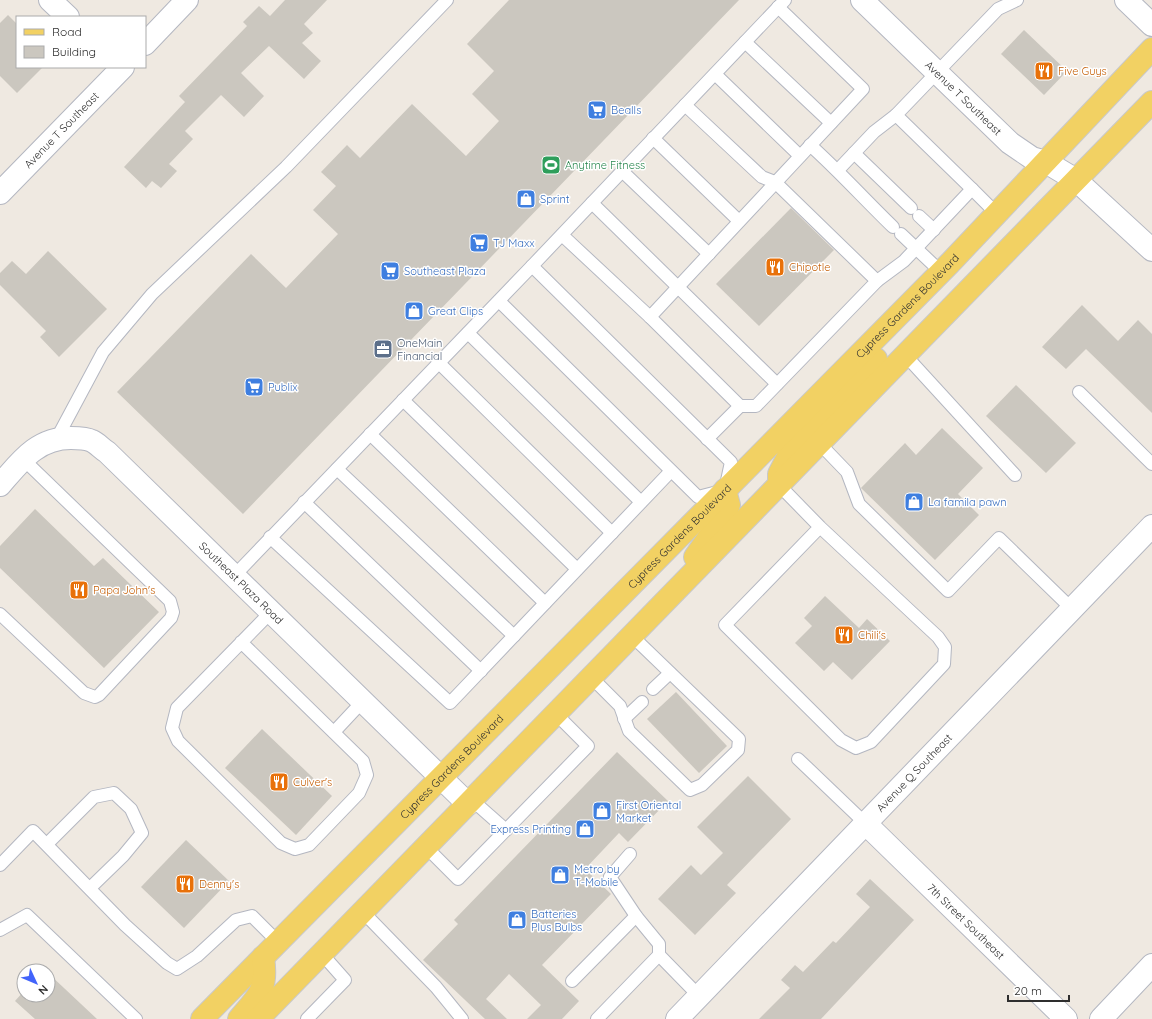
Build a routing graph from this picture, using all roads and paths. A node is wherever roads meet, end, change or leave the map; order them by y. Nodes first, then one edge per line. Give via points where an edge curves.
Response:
1 (50, 0) edge
2 (187, 0) edge
3 (447, 0) edge
4 (862, 0) edge
5 (1017, 0) edge
6 (1126, 0) edge
7 (782, 4) edge
8 (67, 16) edge
9 (1152, 25) edge
10 (745, 42) junction
11 (146, 43) edge
12 (1152, 49) edge
13 (121, 68) edge
14 (937, 72) junction
15 (715, 74) junction
16 (1152, 102) edge
17 (685, 105) junction
18 (896, 115) junction
19 (831, 123) junction
20 (653, 138) junction
21 (810, 145) junction
22 (854, 153) junction
23 (800, 156) junction
24 (1046, 162) junction
25 (838, 170) junction
26 (622, 171) junction
27 (1076, 180) junction
28 (776, 182) junction
29 (972, 189) junction
30 (0, 194) edge
31 (592, 203) junction
32 (997, 214) junction
33 (739, 221) junction
34 (934, 230) junction
35 (562, 235) junction
36 (916, 248) junction
37 (1152, 250) edge
38 (709, 254) junction
39 (532, 266) junction
40 (941, 272) junction
41 (877, 281) junction
42 (678, 287) junction
43 (499, 301) junction
44 (910, 304) junction
45 (650, 317) junction
46 (468, 333) junction
47 (906, 356) junction
48 (439, 363) junction
49 (777, 384) junction
50 (1079, 392) dead end
51 (403, 400) junction
52 (740, 406) junction
53 (370, 434) junction
54 (57, 438) junction
55 (707, 439) junction
56 (820, 444) junction
57 (23, 459) junction
58 (1152, 464) edge
59 (337, 469) junction
60 (671, 471) junction
61 (1015, 475) dead end
62 (0, 485) edge
63 (779, 486) junction
64 (725, 490) junction
65 (304, 502) junction
66 (641, 502) junction
67 (1152, 526) edge
68 (820, 527) junction
69 (612, 533) junction
70 (270, 537) junction
71 (577, 569) junction
72 (234, 576) junction
73 (674, 593) junction
74 (545, 603) junction
75 (1072, 608) junction
76 (271, 612) junction
77 (0, 614) edge
78 (514, 636) junction
79 (632, 636) junction
80 (241, 642) junction
81 (481, 671) junction
82 (670, 673) junction
83 (592, 678) junction
84 (653, 689) dead end
85 (362, 701) junction
86 (642, 702) dead end
87 (556, 714) junction
88 (624, 719) junction
89 (334, 732) junction
90 (798, 759) dead end
91 (441, 778) junction
92 (470, 802) junction
93 (865, 823) junction
94 (506, 830) junction
95 (47, 844) junction
96 (426, 847) junction
97 (630, 854) dead end
98 (0, 865) edge
99 (90, 888) junction
100 (362, 912) junction
101 (636, 916) junction
102 (0, 930) edge
103 (270, 950) junction
104 (322, 954) junction
105 (659, 955) junction
106 (1152, 964) edge
107 (572, 981) dead end
108 (700, 996) junction
109 (262, 1018) edge
110 (136, 1019) edge
111 (202, 1019) edge
112 (239, 1019) edge
113 (307, 1019) edge
114 (462, 1019) edge
115 (597, 1019) edge
116 (677, 1019) edge
117 (1066, 1019) edge
118 (1101, 1019) edge

1 - 8 street
2 - 11 street
3 - 54 lane via 286,167 152,294 103,352
4 - 14 street, Avenue T Southeast
5 - 14 lane via 998,9
6 - 9 street
7 - 10 lane
7 - 19 lane via 863,89
10 - 15 lane
10 - 19 lane
12 - 24 main road, Cypress Gardens Boulevard
13 - 30 street, Avenue T Southeast
14 - 18 lane
14 - 24 street, Avenue T Southeast via 1010,143 1032,158
15 - 17 lane
15 - 23 lane
16 - 27 main road
17 - 20 lane
17 - 28 lane via 762,177
18 - 22 lane via 874,132
18 - 29 lane
19 - 21 lane
20 - 26 lane
20 - 33 lane
21 - 23 lane
21 - 25 lane
22 - 25 lane
22 - 34 lane
23 - 28 lane
24 - 27 street, Avenue T Southeast
24 - 32 main road, Cypress Gardens Boulevard
25 - 36 lane via 848,183
26 - 31 lane
26 - 38 lane
27 - 37 street, Avenue T Southeast
27 - 47 main road
28 - 33 lane
28 - 41 lane
29 - 32 lane
29 - 34 lane
31 - 35 lane
31 - 42 lane
32 - 40 main road, Cypress Gardens Boulevard
33 - 38 lane
34 - 36 lane
35 - 39 lane
35 - 45 lane
36 - 40 lane
36 - 41 lane via 904,261
38 - 42 lane
39 - 43 lane
39 - 55 lane
40 - 44 main road, Cypress Gardens Boulevard
41 - 49 lane
42 - 45 lane
42 - 49 lane
43 - 46 lane
43 - 60 lane
44 - 63 main road via 877,358 793,447 779,474
44 - 64 main road, Cypress Gardens Boulevard
45 - 52 lane
46 - 48 lane
46 - 66 lane
47 - 56 main road
47 - 61 lane
48 - 51 lane
48 - 69 lane
49 - 52 lane via 756,406
50 - 58 lane
51 - 53 lane
51 - 71 lane
52 - 55 lane
53 - 59 lane
53 - 74 lane
54 - 57 street, Southeast Plaza Road via 41,444
54 - 72 street, Southeast Plaza Road via 92,441 107,452
55 - 64 lane via 731,462
56 - 63 main road
56 - 75 lane via 847,472 859,504 948,591 999,538
57 - 62 street, Southeast Plaza Road
57 - 77 lane via 170,601 173,612 95,697 84,693
59 - 65 lane
59 - 78 lane
60 - 64 lane via 698,497
60 - 66 lane
63 - 68 lane
63 - 73 main road
64 - 73 main road via 729,505 687,568
64 - 91 main road, Cypress Gardens Boulevard
65 - 70 lane
65 - 81 lane
66 - 69 lane
67 - 75 street, Avenue Q Southeast
68 - 68 lane via 938,636 945,647 944,664 871,742 856,748 841,740 725,625
69 - 71 lane
70 - 72 lane
70 - 81 lane via 450,703
71 - 74 lane
72 - 76 street, Southeast Plaza Road
73 - 79 main road
74 - 78 lane
75 - 93 street, Avenue Q Southeast
76 - 80 lane
76 - 85 street, Southeast Plaza Road
78 - 81 lane
79 - 82 lane
79 - 83 main road
80 - 89 lane
80 - 89 lane via 177,708 172,728 178,741 281,843 295,849 309,845 359,793 367,775 363,760
82 - 84 lane
82 - 88 lane via 739,739 738,750 702,785 690,790 629,731
83 - 87 main road
83 - 88 lane via 620,706
85 - 89 lane
85 - 91 street, Southeast Plaza Road
86 - 88 lane
87 - 92 main road
87 - 94 lane via 588,746
90 - 93 lane
91 - 92 street, Southeast Plaza Road
91 - 103 main road, Cypress Gardens Boulevard
92 - 94 lane
92 - 96 main road
93 - 108 street, Avenue Q Southeast
93 - 117 street, 7th Street Southeast
94 - 96 lane via 458,879
95 - 98 lane via 33,831
95 - 99 lane
95 - 99 lane via 94,797 114,793 131,809 142,833
96 - 100 main road
97 - 101 lane via 610,877
99 - 103 lane via 125,925 177,969 197,956 236,920 252,916
100 - 104 main road
100 - 114 lane via 436,987
101 - 105 lane via 659,944
101 - 107 lane
102 - 110 lane via 27,915
103 - 111 main road, Cypress Gardens Boulevard
103 - 112 main road via 263,990
104 - 109 main road
104 - 113 lane via 345,980
105 - 108 lane
105 - 115 lane
106 - 118 street
108 - 116 street, Avenue Q Southeast

